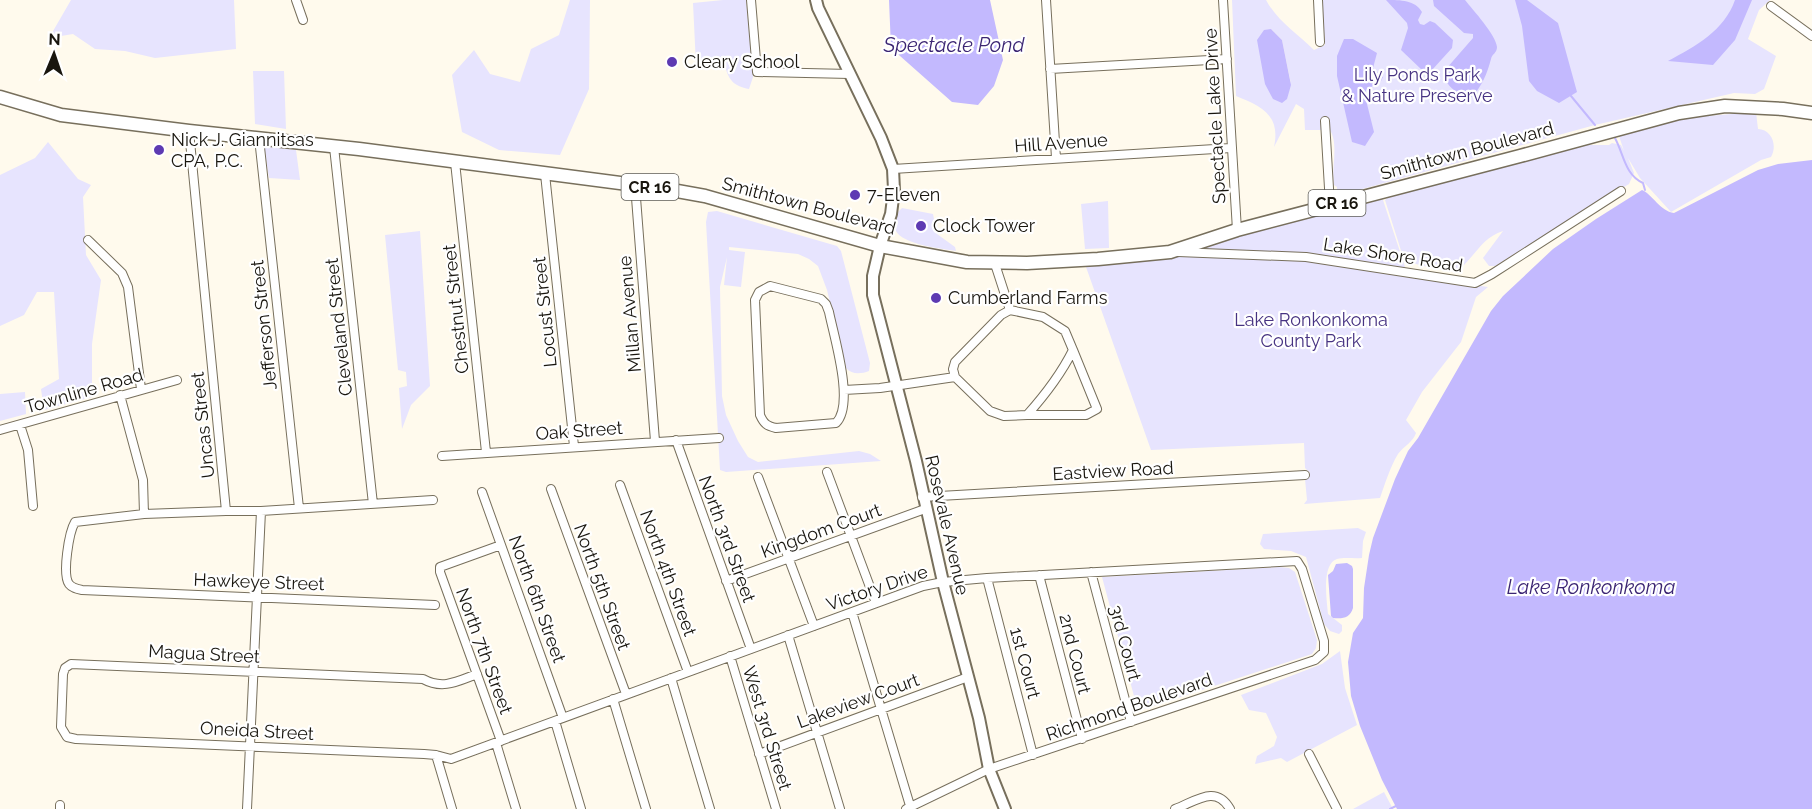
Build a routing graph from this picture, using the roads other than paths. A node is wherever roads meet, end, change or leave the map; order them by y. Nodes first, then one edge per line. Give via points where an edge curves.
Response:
1 (296, 0) edge
2 (751, 0) edge
3 (816, 0) edge
4 (1046, 0) edge
5 (1223, 0) edge
6 (1318, 0) edge
7 (1771, 6) dead end
8 (303, 20) dead end
9 (1812, 36) edge
10 (1320, 42) dead end
11 (1227, 59) junction
12 (1050, 69) junction
13 (849, 74) junction
14 (0, 96) edge
15 (1812, 113) edge
16 (1324, 121) dead end
17 (189, 131) junction
18 (259, 138) junction
19 (334, 147) junction
20 (1231, 148) junction
21 (1056, 158) junction
22 (455, 162) junction
23 (893, 169) junction
24 (545, 174) junction
25 (635, 185) junction
26 (1621, 191) dead end
27 (1330, 205) junction
28 (1237, 230) junction
29 (88, 240) dead end
30 (880, 246) junction
31 (1170, 252) junction
32 (995, 264) junction
33 (1010, 310) junction
34 (1073, 350) junction
35 (955, 377) junction
36 (177, 380) dead end
37 (895, 384) junction
38 (141, 390) junction
39 (844, 390) junction
40 (120, 395) junction
41 (1027, 416) junction
42 (20, 425) junction
43 (0, 430) edge
44 (719, 438) dead end
45 (676, 440) junction
46 (655, 441) junction
47 (574, 446) junction
48 (486, 452) junction
49 (442, 456) dead end
50 (827, 472) dead end
51 (1305, 476) dead end
52 (758, 477) dead end
53 (621, 485) dead end
54 (551, 489) dead end
55 (482, 492) dead end
56 (922, 496) junction
57 (433, 500) dead end
58 (373, 504) junction
59 (33, 506) dead end
60 (299, 508) junction
61 (925, 509) junction
62 (261, 510) junction
63 (226, 511) junction
64 (144, 514) junction
65 (852, 536) junction
66 (501, 545) junction
67 (789, 559) junction
68 (1091, 572) junction
69 (1039, 575) junction
70 (987, 579) junction
71 (726, 581) junction
72 (943, 582) junction
73 (257, 597) junction
74 (876, 603) junction
75 (435, 605) dead end
76 (852, 612) junction
77 (1314, 612) joint
78 (814, 626) junction
79 (788, 635) junction
80 (751, 649) junction
81 (730, 656) junction
82 (254, 672) junction
83 (688, 672) junction
84 (477, 674) junction
85 (968, 677) junction
86 (671, 678) junction
87 (626, 694) junction
88 (613, 699) junction
89 (881, 708) junction
90 (563, 718) junction
91 (555, 721) junction
92 (1131, 722) junction
93 (817, 732) junction
94 (76, 739) joint
95 (1082, 739) junction
96 (499, 742) junction
97 (250, 745) junction
98 (759, 754) junction
99 (1310, 754) dead end
100 (436, 755) junction
101 (1033, 755) junction
102 (989, 769) junction
103 (909, 808) edge
104 (1336, 808) edge
105 (248, 809) edge
106 (452, 809) edge
107 (516, 809) edge
108 (581, 809) edge
109 (646, 809) edge
110 (710, 809) edge
111 (776, 809) edge
112 (840, 809) edge
113 (1005, 809) edge
114 (1175, 809) edge
115 (1230, 809) edge

1 - 8 street
2 - 13 street via 758,72
3 - 13 main road
4 - 12 street
5 - 11 street, Spectacle Lake Drive
6 - 10 street
7 - 9 street
11 - 12 street
11 - 20 street, Spectacle Lake Drive
12 - 21 street
13 - 23 main road
14 - 17 main road, Smithtown Boulevard / CR 16 via 61,115
15 - 27 main road, Smithtown Boulevard / CR 16 via 1725,106 1679,112
16 - 27 street
17 - 18 main road, Smithtown Boulevard / CR 16
17 - 63 street, Uncas Street
18 - 19 main road, Smithtown Boulevard / CR 16
18 - 60 street, Jefferson Street
19 - 22 main road, Smithtown Boulevard / CR 16
19 - 58 street, Cleveland Street
20 - 21 street, Hill Avenue
20 - 28 street, Spectacle Lake Drive
21 - 23 street, Hill Avenue
22 - 24 main road, Smithtown Boulevard / CR 16
22 - 48 street, Chestnut Street
23 - 30 main road, Rosevale Avenue via 891,214
24 - 25 main road, Smithtown Boulevard / CR 16
24 - 47 street, Locust Street
25 - 30 main road, Smithtown Boulevard / CR 16 via 705,196
25 - 46 street, Millan Avenue
26 - 31 street, Lake Shore Road via 1475,283 1306,257
27 - 28 main road, Smithtown Boulevard / CR 16
28 - 31 main road, Smithtown Boulevard / CR 16
29 - 38 street via 122,273 128,287
30 - 32 main road, Smithtown Boulevard / CR 16
30 - 37 main road, Rosevale Avenue via 873,295
31 - 32 main road, Smithtown Boulevard / CR 16 via 1098,260
32 - 33 street
33 - 34 street via 1043,317 1065,331
33 - 35 street via 955,362
34 - 41 street via 1062,372
34 - 41 street via 1097,409 1086,415
35 - 37 street
35 - 41 street via 990,411 1004,416
36 - 38 street, Townline Road
37 - 39 street
37 - 56 main road, Rosevale Avenue
38 - 40 street, Townline Road
39 - 39 street via 826,304 777,286 759,292 755,313 763,422 776,428 836,423 844,409
40 - 42 street, Townline Road
40 - 64 street via 143,480
42 - 43 street, Townline Road
42 - 59 street via 28,450
44 - 45 street, Oak Street
45 - 46 street, Oak Street
45 - 71 street, North 3rd Street
46 - 47 street, Oak Street
47 - 48 street, Oak Street
48 - 49 street, Oak Street
50 - 65 street
51 - 56 street, Eastview Road
52 - 67 street
53 - 83 street, North 4th Street
54 - 87 street, North 5th Street
55 - 66 street, North 6th Street
56 - 61 main road, Rosevale Avenue
57 - 58 street
58 - 60 street
60 - 62 street
61 - 65 street, Kingdom Court
61 - 72 main road, Rosevale Avenue
62 - 63 street
62 - 73 street
63 - 64 street
64 - 73 street, Hawkeye Street via 75,522 69,534 69,585 82,590
65 - 67 street, Kingdom Court
65 - 74 street
66 - 84 street, North 7th Street via 440,567
66 - 90 street, North 6th Street
67 - 71 street, Kingdom Court
67 - 78 street
68 - 69 street, Victory Drive
68 - 77 street, Victory Drive via 1297,561
68 - 92 street, 3rd Court
69 - 70 street, Victory Drive
69 - 95 street, 2nd Court
70 - 72 street, Victory Drive
70 - 101 street, 1st Court
71 - 80 street, North 3rd Street
72 - 74 street, Victory Drive
72 - 85 main road, Rosevale Avenue
73 - 75 street, Hawkeye Street
73 - 82 street
74 - 76 street, Victory Drive
76 - 78 street, Victory Drive
76 - 89 street
77 - 92 street, Richmond Boulevard via 1324,641 1324,652 1315,660
78 - 79 street, Victory Drive
79 - 80 street, Victory Drive
79 - 93 street
80 - 81 street, Victory Drive
81 - 83 street, Victory Drive
81 - 98 street, West 3rd Street
82 - 84 street, Magua Street via 423,680 446,686
82 - 94 street, Magua Street via 71,664 63,674 61,727 67,737
82 - 97 street
83 - 86 street, Victory Drive
84 - 96 street, North 7th Street
85 - 89 street, Lakeview Court
85 - 102 main road, Rosevale Avenue
86 - 87 street, Victory Drive
86 - 110 street
87 - 88 street, Victory Drive
88 - 90 street, Victory Drive
88 - 109 street
89 - 93 street, Lakeview Court
89 - 103 street
90 - 91 street, Victory Drive
91 - 96 street, Victory Drive
91 - 108 street
92 - 95 street, Richmond Boulevard
93 - 98 street, Lakeview Court
93 - 112 street
94 - 97 street, Oneida Street
95 - 101 street, Richmond Boulevard
96 - 100 street, Victory Drive via 451,759
96 - 107 street, North 7th Street
97 - 100 street, Oneida Street
97 - 105 street
98 - 111 street, West 3rd Street
99 - 104 street
100 - 106 street
101 - 102 street, Richmond Boulevard
102 - 103 street, Richmond Boulevard
102 - 113 main road, Rosevale Avenue
114 - 115 street via 1209,795 1224,799

